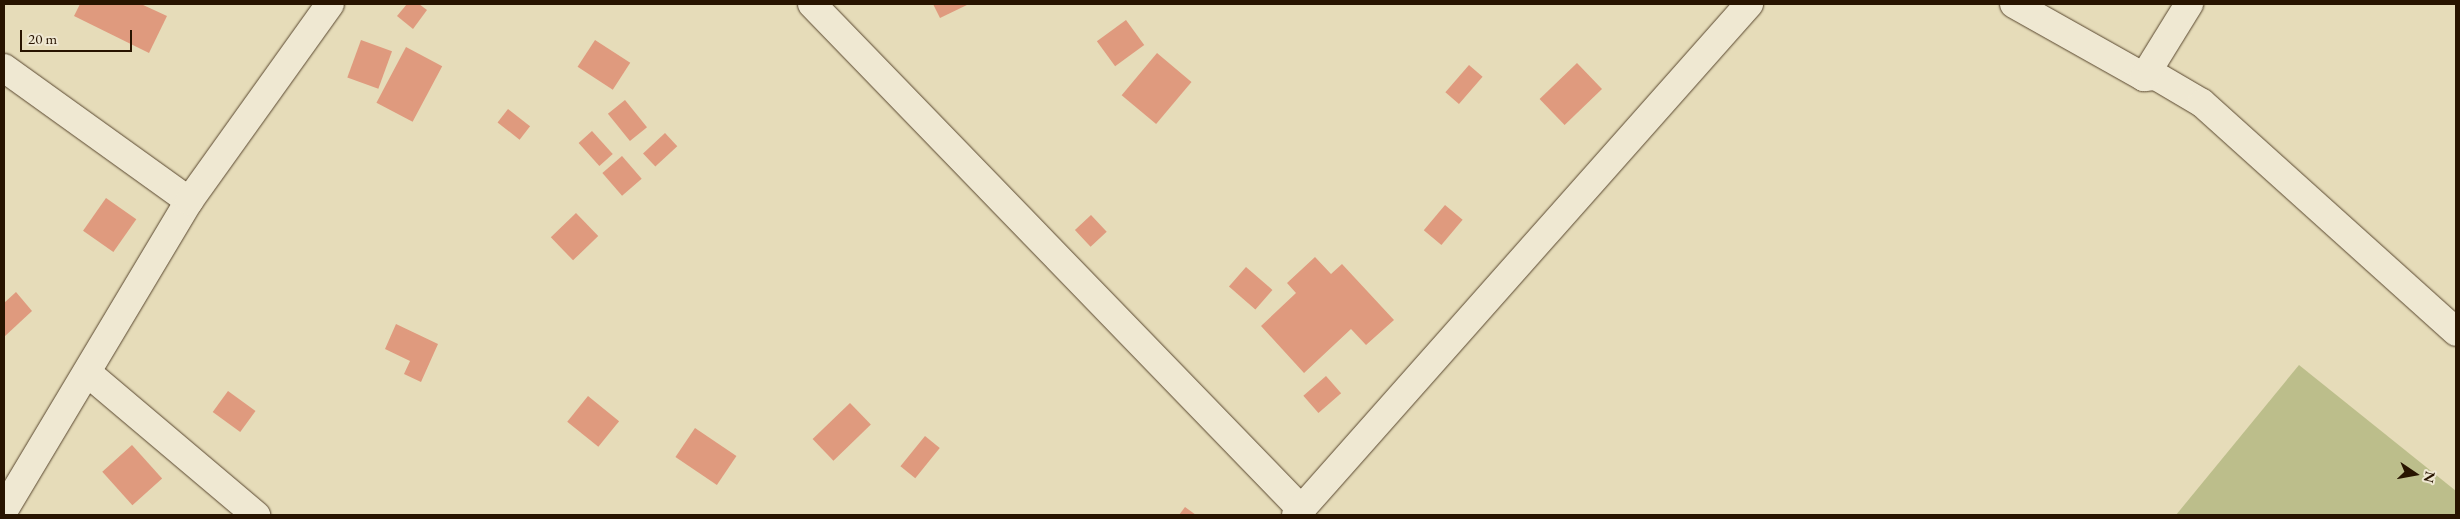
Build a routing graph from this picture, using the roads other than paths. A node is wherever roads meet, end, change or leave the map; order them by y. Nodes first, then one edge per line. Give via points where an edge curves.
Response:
1 (330, 4) edge
2 (812, 4) edge
3 (1749, 4) edge
4 (2014, 4) edge
5 (2190, 4) edge
6 (4, 68) edge
7 (2144, 77) junction
8 (188, 201) junction
9 (2456, 332) edge
10 (89, 374) junction
11 (4, 510) edge
12 (1299, 512) edge
13 (256, 515) edge

1 - 8 street
2 - 12 street
3 - 12 street
4 - 7 street
5 - 7 street
6 - 8 street
7 - 9 street via 2156,76 2202,103
8 - 10 street
10 - 11 street
10 - 13 street

